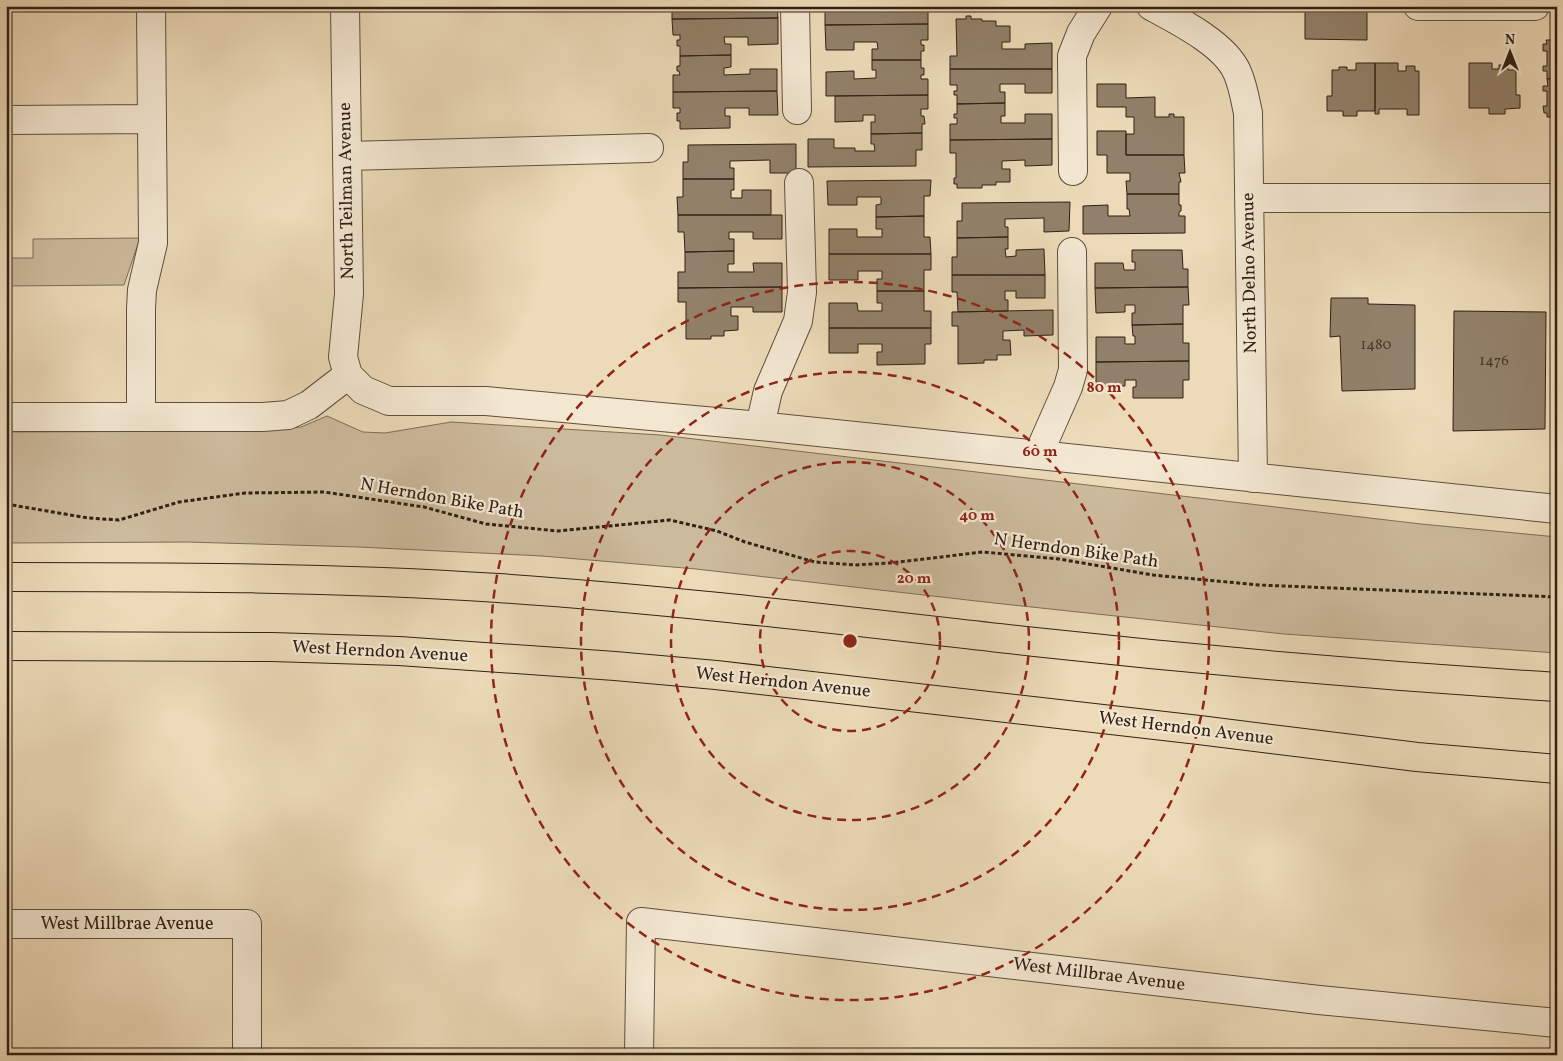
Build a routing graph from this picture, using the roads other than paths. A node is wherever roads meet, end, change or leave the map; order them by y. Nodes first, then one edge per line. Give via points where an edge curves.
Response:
1 (151, 6) edge
2 (344, 6) edge
3 (795, 6) edge
4 (1098, 6) edge
5 (1152, 6) edge
6 (1418, 6) edge
7 (1535, 6) edge
8 (797, 110) dead end
9 (152, 119) junction
10 (6, 120) edge
11 (649, 148) dead end
12 (346, 156) junction
13 (1073, 171) dead end
14 (799, 182) dead end
15 (1249, 198) junction
16 (1557, 198) edge
17 (1072, 252) dead end
18 (348, 375) junction
19 (6, 417) edge
20 (141, 417) junction
21 (760, 426) junction
22 (1038, 455) junction
23 (1253, 478) junction
24 (1557, 510) edge
25 (6, 578) edge
26 (6, 646) edge
27 (1557, 687) edge
28 (1557, 769) edge
29 (6, 924) edge
30 (1557, 1023) edge
31 (247, 1055) edge
32 (639, 1055) edge

1 - 9 street
2 - 12 street, North Teilman Avenue
3 - 8 street
4 - 13 street via 1072,56
5 - 15 street, North Delno Avenue via 1194,30 1237,70 1248,113
6 - 7 street
9 - 10 street
9 - 20 street via 153,243 142,290
11 - 12 street
12 - 18 street, North Teilman Avenue via 348,294 343,357
14 - 21 street via 802,292 798,321 768,392
15 - 16 street
15 - 23 street, North Delno Avenue
17 - 22 street via 1073,370
18 - 20 street via 308,405 288,415
18 - 21 street via 362,390 389,401 486,401
19 - 20 street
21 - 22 street
22 - 23 street
23 - 24 street
25 - 27 main road via 271,578 497,588 768,611 1143,653
26 - 28 main road, West Herndon Avenue via 399,651 615,666 1417,757
29 - 31 street, West Millbrae Avenue via 247,924
30 - 32 street, West Millbrae Avenue via 1319,1000 641,922

